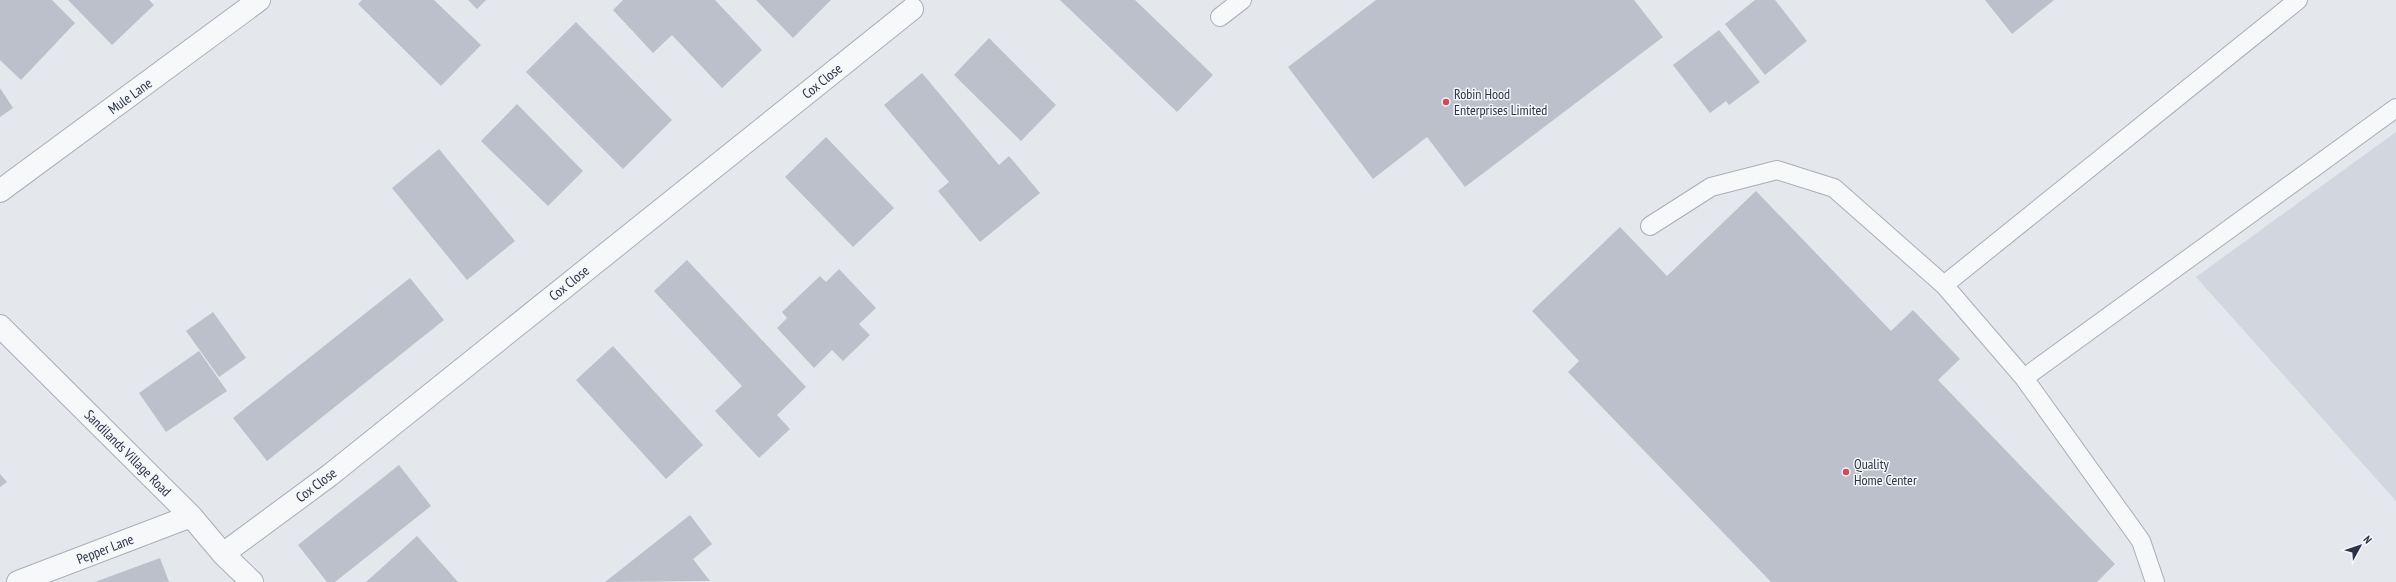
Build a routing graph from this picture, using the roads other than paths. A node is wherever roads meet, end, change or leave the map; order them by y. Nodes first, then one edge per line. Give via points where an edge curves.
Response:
1 (259, 0) edge
2 (1242, 0) edge
3 (2298, 0) edge
4 (912, 9) dead end
5 (1220, 17) dead end
6 (2396, 108) edge
7 (0, 191) edge
8 (1650, 226) dead end
9 (1944, 285) junction
10 (0, 326) edge
11 (2024, 378) junction
12 (191, 516) junction
13 (223, 554) junction
14 (18, 582) edge
15 (252, 582) edge
16 (2155, 582) edge

1 - 7 street, Mule Lane
2 - 5 lane
3 - 9 lane
4 - 13 street, Cox Close via 330,475
6 - 11 lane
8 - 9 lane via 1711,187 1777,170 1834,188
9 - 11 lane
10 - 12 street, Sandilands Village Road
11 - 16 lane via 2141,541
12 - 13 street, Sandilands Village Road
12 - 14 street, Pepper Lane
13 - 15 street, Sandilands Village Road

